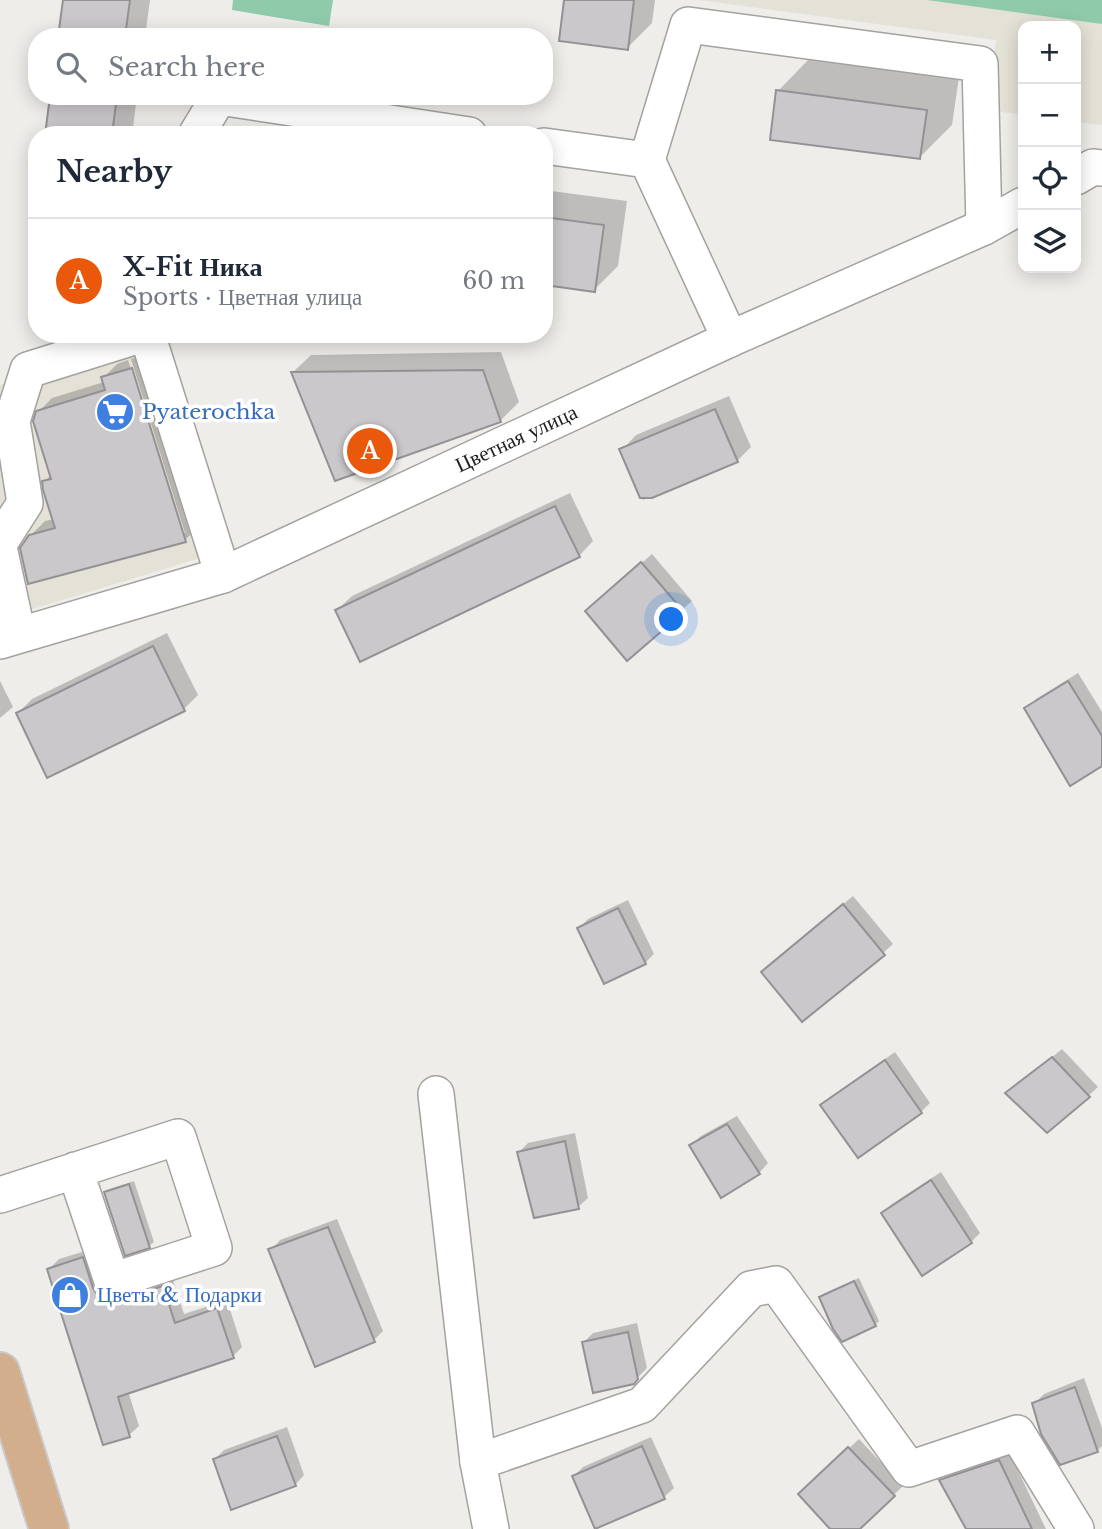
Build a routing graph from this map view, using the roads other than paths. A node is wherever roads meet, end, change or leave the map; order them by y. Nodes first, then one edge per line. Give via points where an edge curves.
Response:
1 (214, 105) edge
2 (272, 105) edge
3 (201, 126) edge
4 (410, 126) edge
5 (553, 147) edge
6 (647, 160) junction
7 (1102, 169) edge
8 (1081, 174) edge
9 (1018, 208) edge
10 (984, 227) junction
11 (730, 339) junction
12 (116, 343) edge
13 (148, 343) edge
14 (0, 542) edge
15 (0, 552) edge
16 (223, 575) junction
17 (9, 638) edge
18 (436, 1094) dead end
19 (75, 1170) junction
20 (0, 1195) edge
21 (0, 1372) edge
22 (478, 1462) junction
23 (49, 1529) edge
24 (491, 1529) edge
25 (1076, 1529) edge

1 - 3 street
2 - 4 street
5 - 6 street
6 - 10 street via 688,25 980,64
6 - 11 street
7 - 8 street via 1093,167
9 - 10 street, Цветная улица
10 - 11 street, Цветная улица
11 - 16 street, Цветная улица
12 - 14 street via 28,370 12,421 26,503
13 - 16 street
15 - 17 street
16 - 17 street, Цветная улица
18 - 22 street
19 - 19 street via 112,1281 214,1248 178,1137
19 - 20 street
21 - 23 main road
22 - 24 street
22 - 25 street via 642,1405 751,1289 776,1284 909,1469 1017,1433

